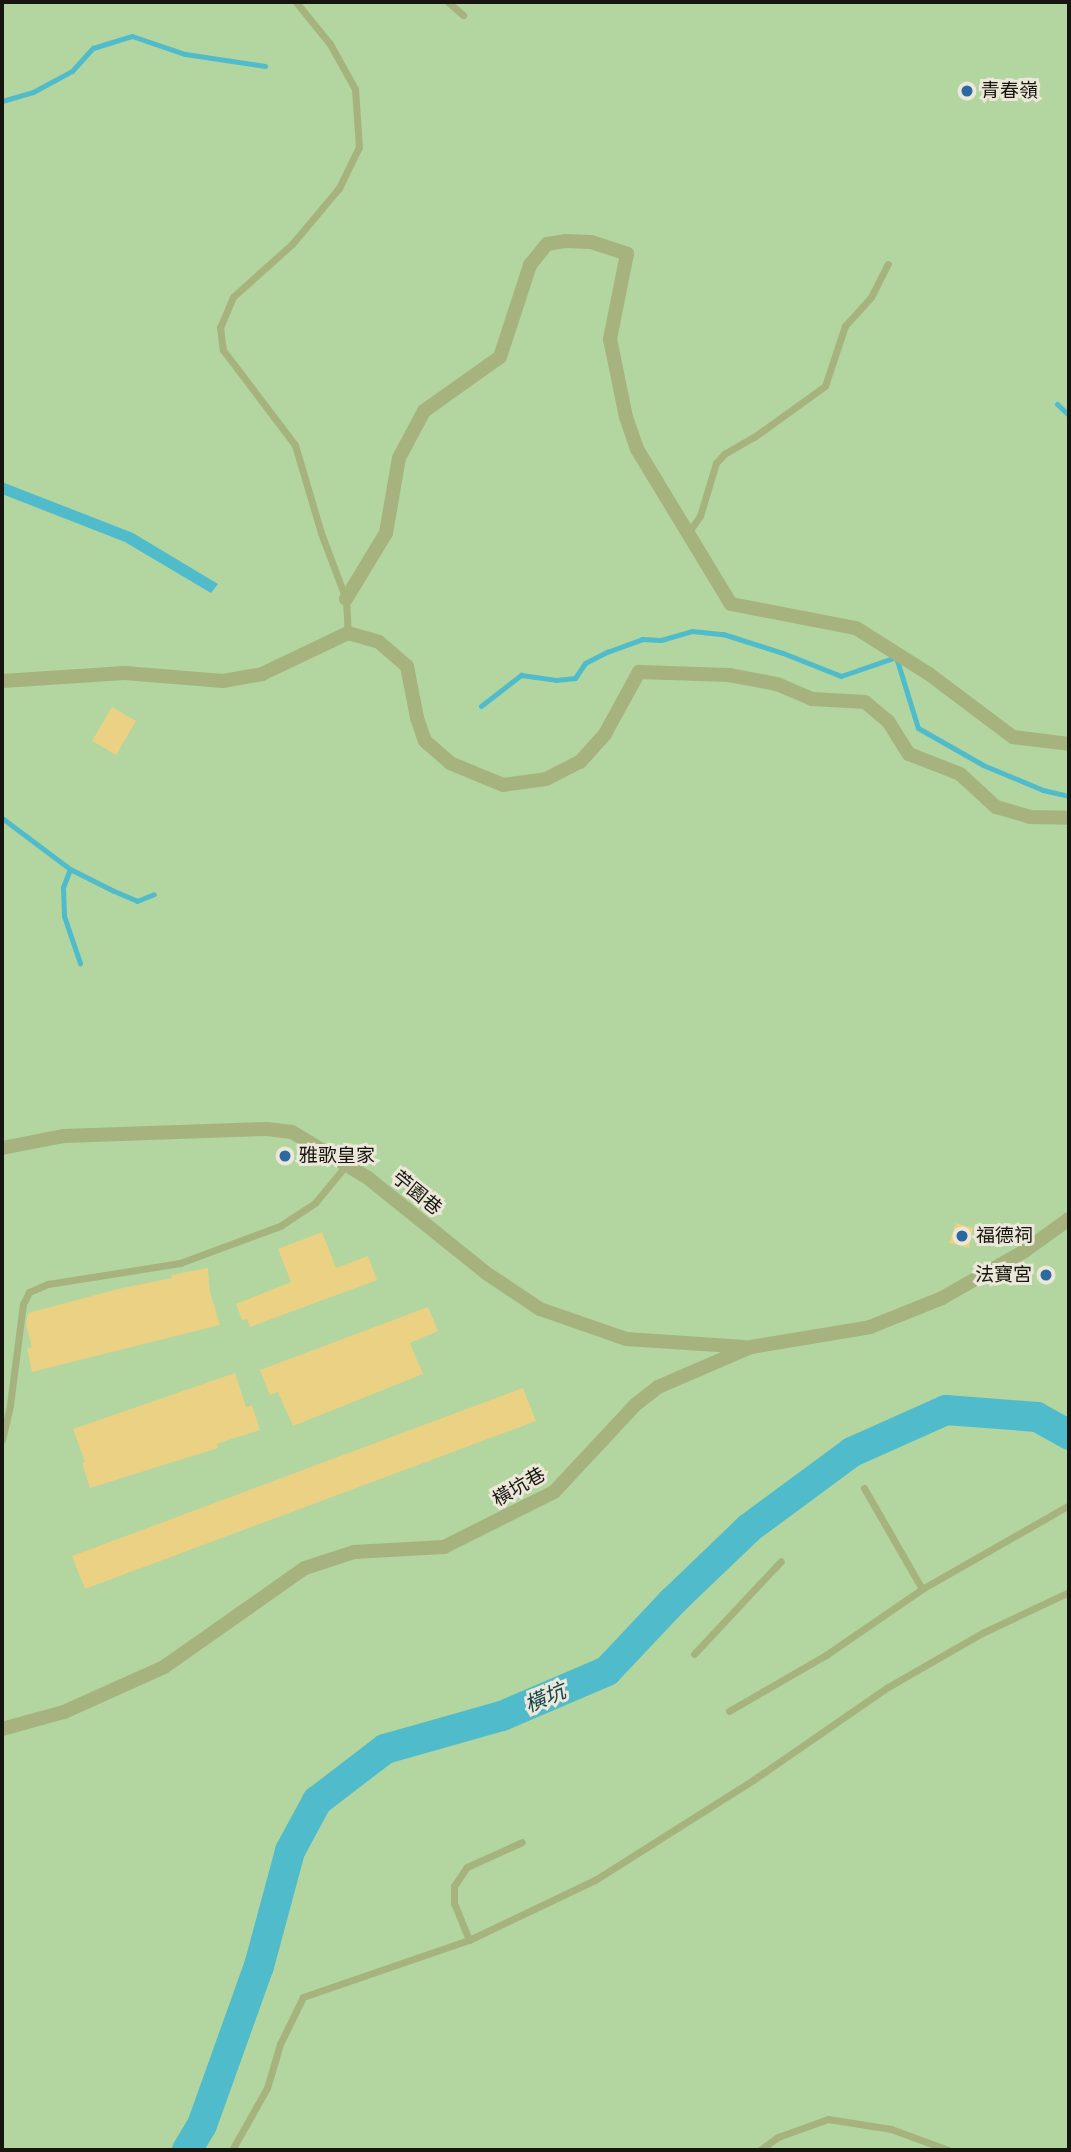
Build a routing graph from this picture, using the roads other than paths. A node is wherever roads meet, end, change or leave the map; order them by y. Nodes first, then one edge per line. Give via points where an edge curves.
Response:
1 (296, 2) edge
2 (448, 2) edge
3 (463, 15) dead end
4 (887, 264) dead end
5 (688, 533) junction
6 (346, 599) junction
7 (348, 633) junction
8 (2, 681) edge
9 (1069, 744) edge
10 (1069, 818) edge
11 (2, 1148) edge
12 (348, 1164) junction
13 (1069, 1219) edge
14 (751, 1347) junction
15 (2, 1440) edge
16 (864, 1488) dead end
17 (1069, 1505) edge
18 (781, 1561) dead end
19 (922, 1589) junction
20 (1069, 1592) edge
21 (694, 1654) dead end
22 (729, 1712) dead end
23 (2, 1729) edge
24 (522, 1842) dead end
25 (468, 1940) junction
26 (232, 2150) edge
27 (760, 2150) edge
28 (948, 2150) edge

1 - 6 lane via 330,44 355,89 359,147 339,188 292,244 233,297 220,327 223,350 295,445
2 - 3 lane
4 - 5 lane via 871,296 845,326 825,386 724,454 716,463 700,516
5 - 6 street via 637,449 626,417 610,339 627,254 591,242 547,244 530,265 500,357 424,411 399,458 386,533
5 - 9 street via 731,604 856,628 929,674 1013,737
6 - 7 lane
7 - 8 street via 262,674 223,681 125,673
7 - 10 street via 379,642 407,666 425,741 450,763 503,785 546,779 580,762 605,734 639,672 729,675 777,684 812,699 865,702 888,721 909,754 960,774 996,807 1030,817
11 - 12 street, 苧園巷 via 64,1136 267,1129 292,1132
12 - 14 street, 苧園巷 via 486,1273 540,1309 626,1339
12 - 15 lane via 315,1203 280,1226 180,1263 48,1284 29,1292 23,1304
13 - 14 street, 橫坑巷 via 1023,1252 942,1298 870,1327
14 - 23 street, 橫坑巷 via 658,1387 635,1405 554,1492 511,1515 444,1547 354,1552 305,1568 164,1667 64,1712
16 - 19 lane
17 - 19 lane
18 - 21 lane
19 - 22 lane via 826,1655
20 - 25 lane via 982,1633 888,1687 595,1880
24 - 25 lane via 467,1867 454,1886 454,1903
25 - 26 lane via 303,1997 280,2044 267,2088
27 - 28 lane via 778,2137 828,2119 891,2129

